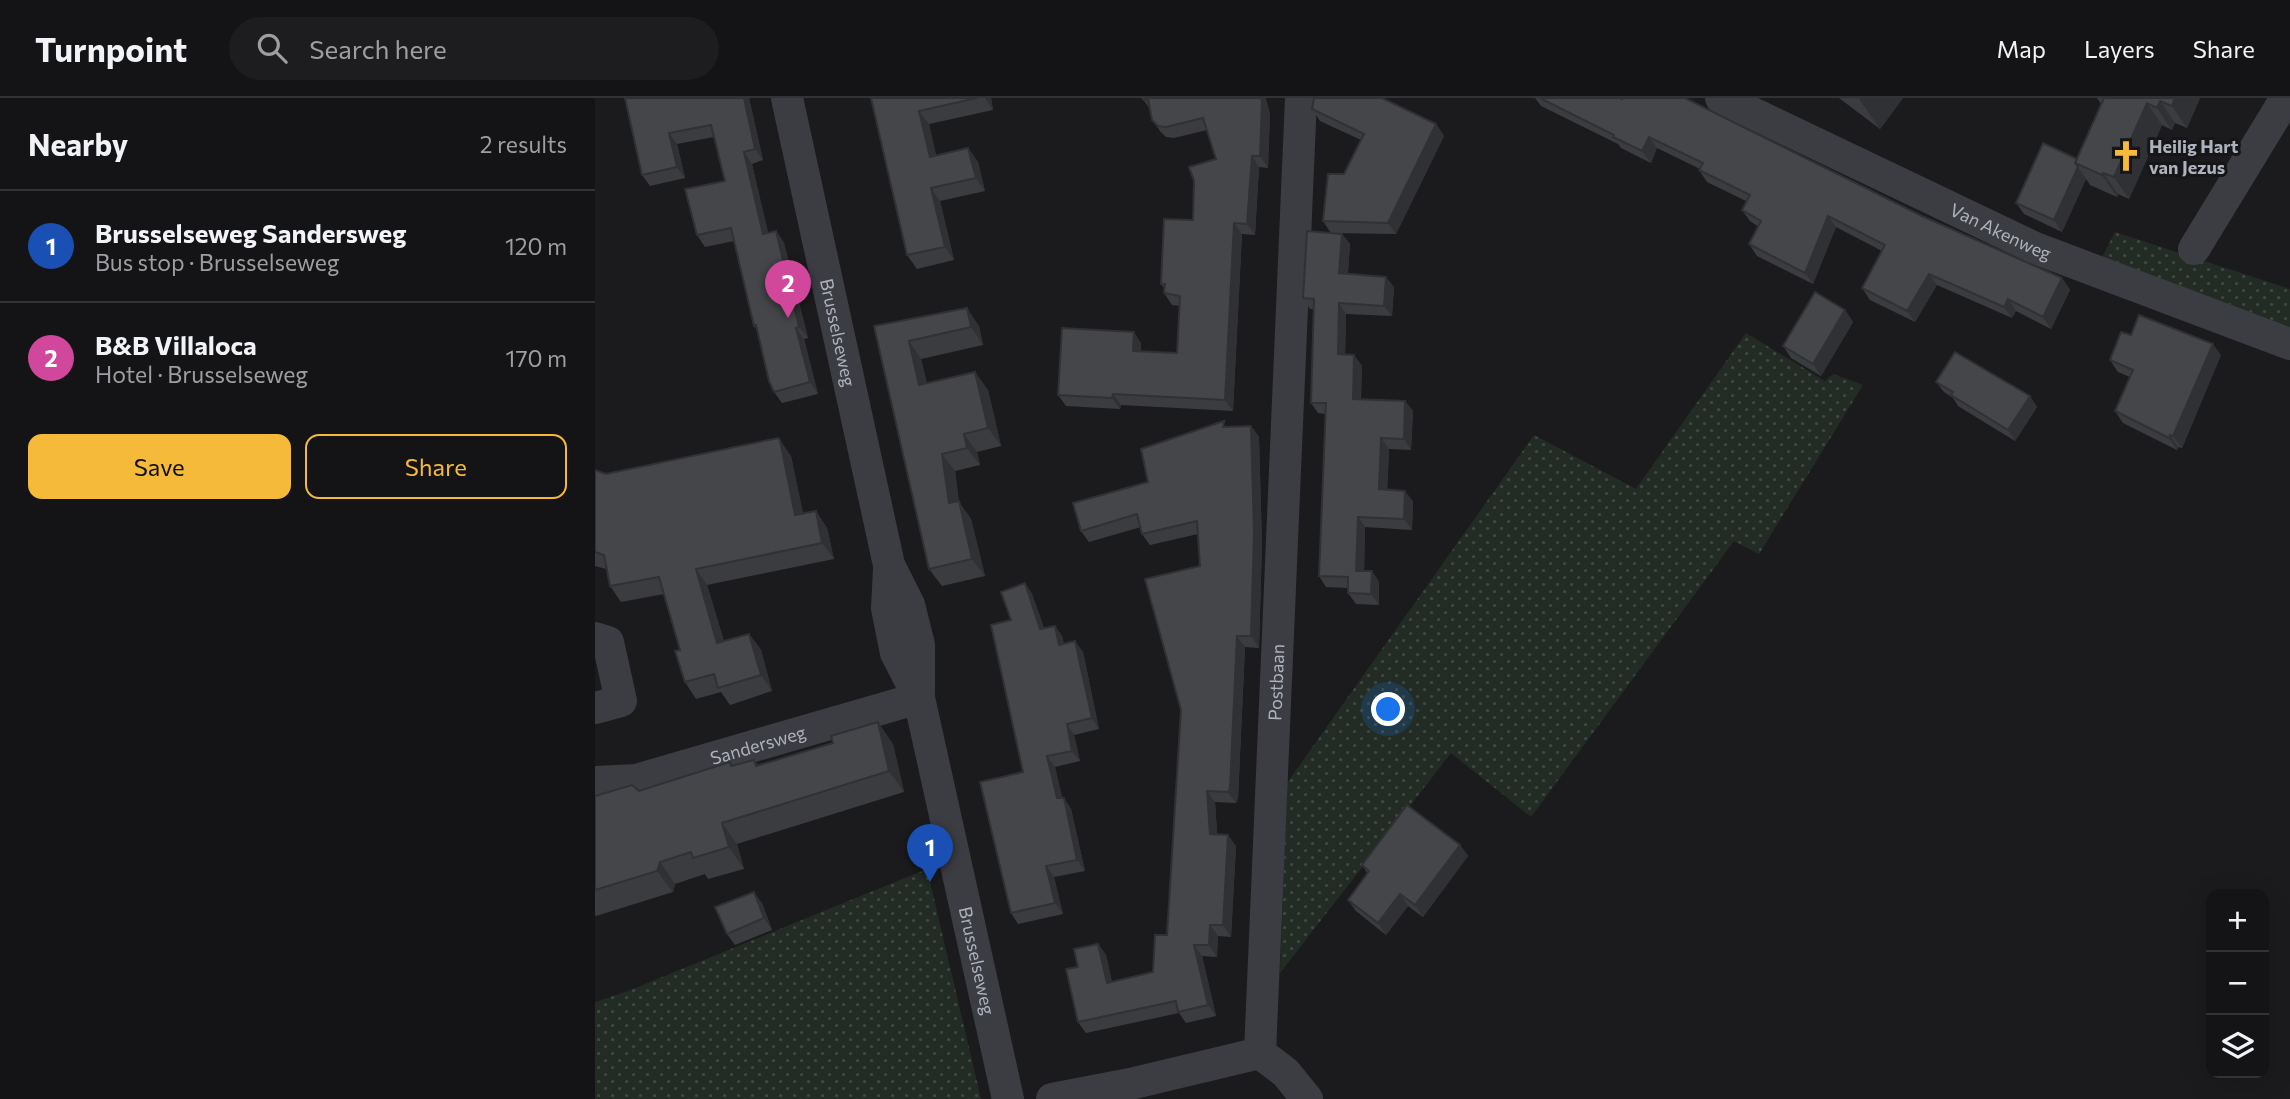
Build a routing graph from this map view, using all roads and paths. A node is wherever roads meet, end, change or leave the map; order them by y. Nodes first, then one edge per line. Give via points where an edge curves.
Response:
1 (787, 98) edge
2 (1301, 98) edge
3 (2286, 98) edge
4 (1733, 101) edge
5 (2193, 249) dead end
6 (2290, 344) edge
7 (595, 638) edge
8 (919, 698) junction
9 (595, 708) edge
10 (595, 782) edge
11 (1260, 1053) junction
12 (1008, 1099) edge
13 (1052, 1099) edge
14 (1307, 1099) edge

1 - 8 street, Brusselseweg via 889,565 909,605 919,645
2 - 11 street, Postbaan
3 - 5 street
4 - 6 street, Van Akenweg via 2035,248
7 - 9 street via 608,642 621,701
8 - 10 street, Sandersweg via 636,780
8 - 12 street, Brusselseweg
11 - 13 street
11 - 14 street via 1286,1073

